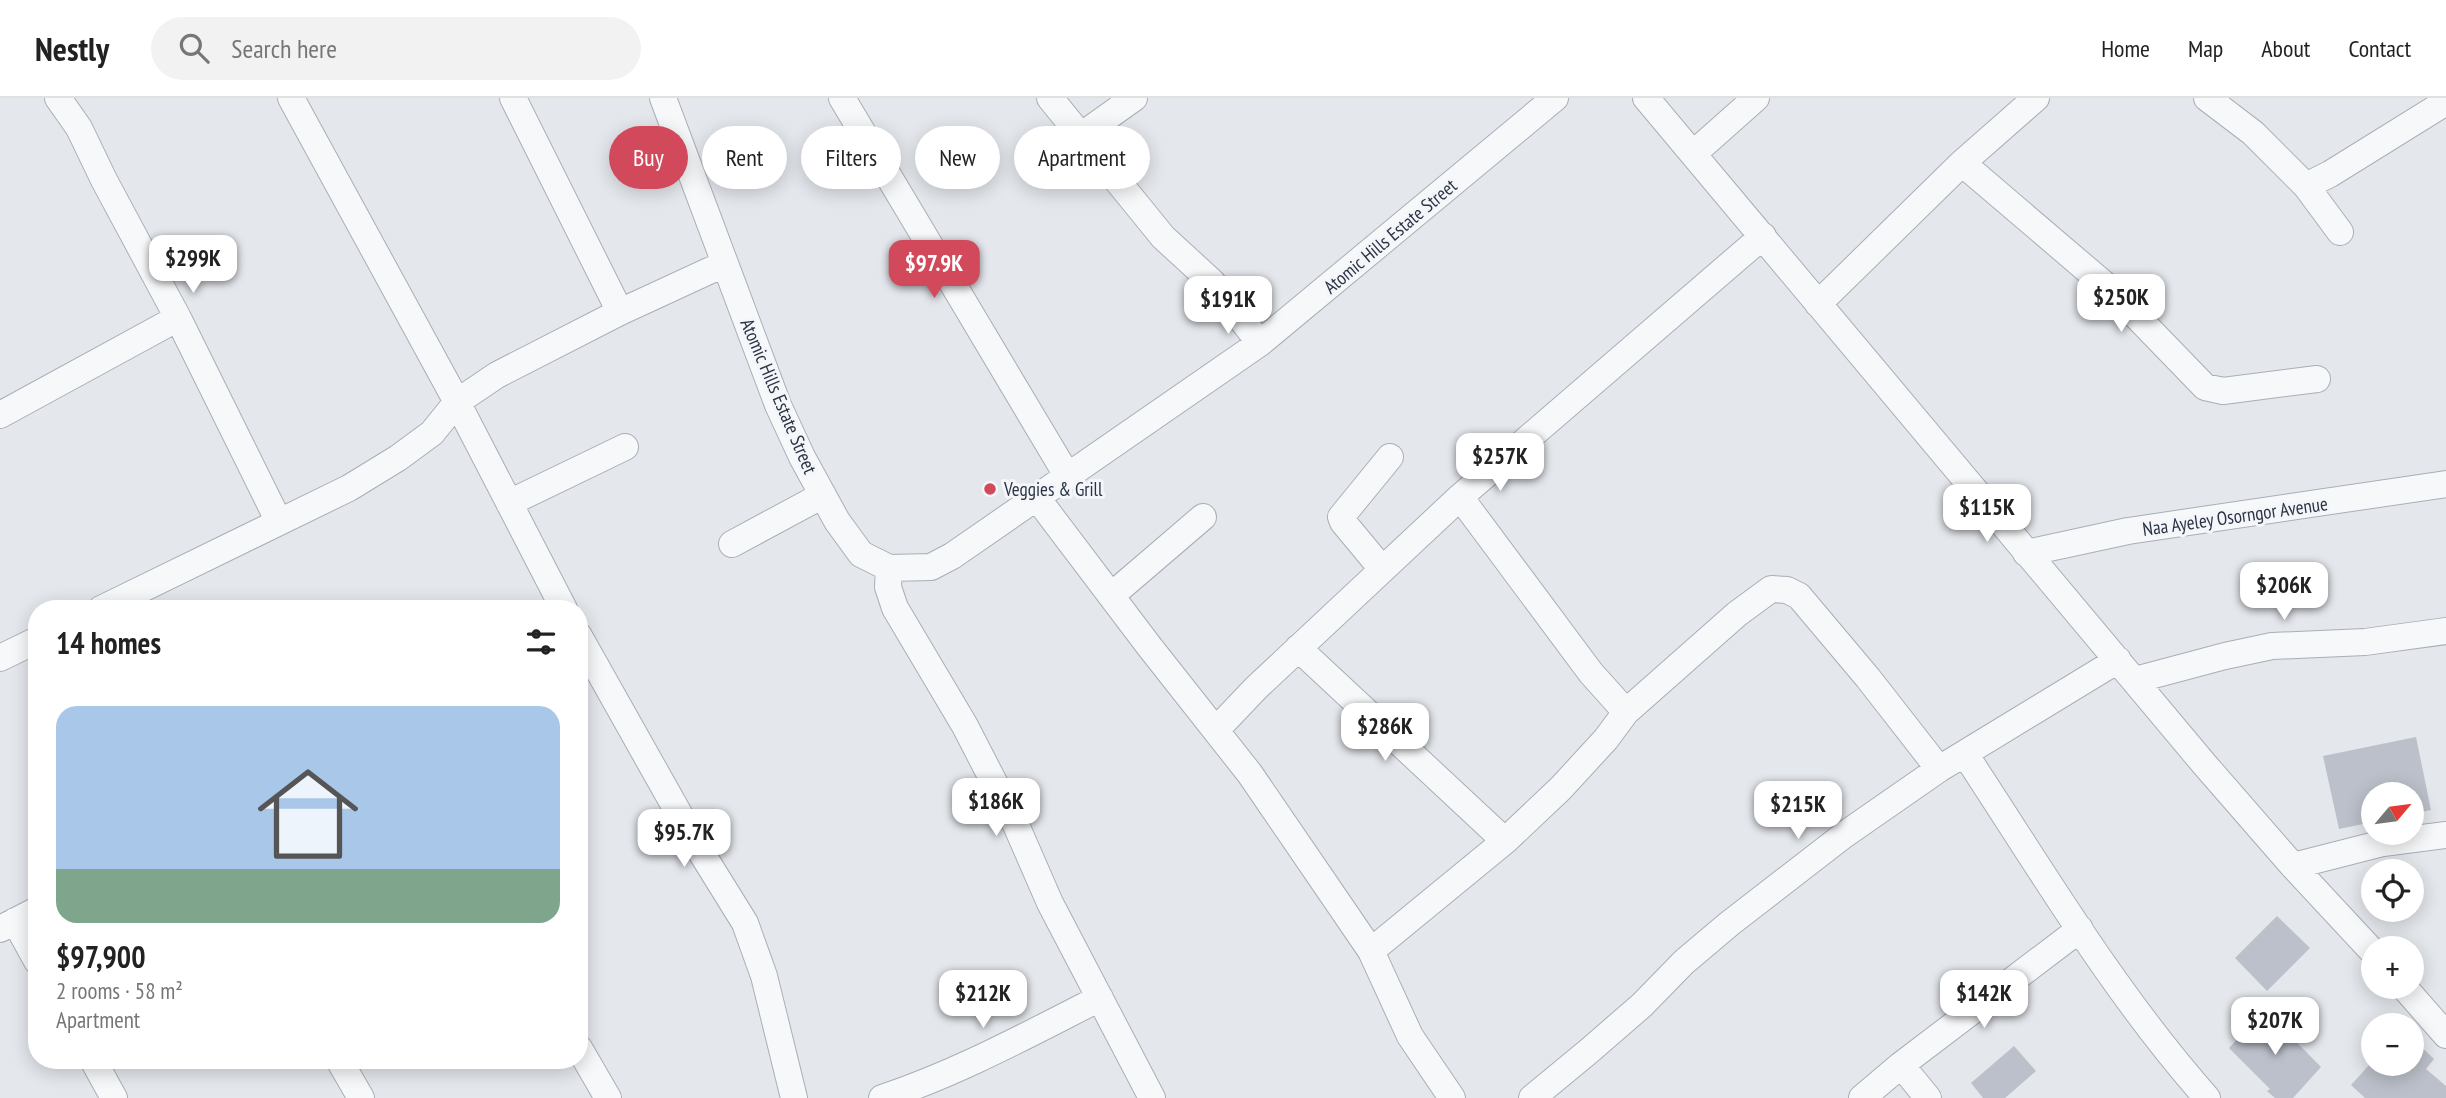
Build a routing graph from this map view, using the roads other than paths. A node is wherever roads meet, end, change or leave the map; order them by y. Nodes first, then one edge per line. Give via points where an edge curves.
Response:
1 (58, 98) edge
2 (291, 98) edge
3 (513, 98) edge
4 (663, 98) edge
5 (842, 98) edge
6 (1050, 98) edge
7 (1134, 98) edge
8 (1555, 98) edge
9 (1646, 98) edge
10 (1756, 98) edge
11 (2036, 98) edge
12 (2207, 98) edge
13 (2446, 102) edge
14 (1074, 126) edge
15 (1095, 126) edge
16 (1693, 154) junction
17 (1962, 163) junction
18 (2306, 186) junction
19 (1124, 189) edge
20 (2340, 232) dead end
21 (1763, 236) junction
22 (724, 264) junction
23 (1818, 304) junction
24 (620, 312) junction
25 (178, 318) junction
26 (1260, 343) junction
27 (2317, 379) dead end
28 (457, 402) junction
29 (1, 410) edge
30 (625, 447) dead end
31 (1390, 457) dead end
32 (1068, 478) junction
33 (2446, 484) edge
34 (823, 495) junction
35 (1460, 497) junction
36 (1037, 498) junction
37 (509, 503) junction
38 (1203, 517) dead end
39 (279, 522) junction
40 (732, 544) dead end
41 (2025, 553) junction
42 (889, 568) junction
43 (1382, 569) junction
44 (1112, 595) junction
45 (119, 600) edge
46 (559, 600) edge
47 (2446, 631) edge
48 (28, 644) edge
49 (1298, 648) junction
50 (588, 652) edge
51 (0, 658) edge
52 (2126, 670) junction
53 (1626, 712) junction
54 (1217, 729) junction
55 (1965, 754) junction
56 (1939, 769) junction
57 (2446, 835) edge
58 (1505, 841) junction
59 (2292, 866) junction
60 (17, 920) edge
61 (2080, 929) junction
62 (2361, 939) edge
63 (28, 943) edge
64 (1371, 951) junction
65 (1100, 999) junction
66 (2414, 999) edge
67 (2446, 1035) edge
68 (588, 1064) edge
69 (1901, 1065) junction
70 (98, 1069) edge
71 (345, 1069) edge
72 (889, 1097) edge
73 (114, 1098) edge
74 (361, 1098) edge
75 (608, 1098) edge
76 (794, 1098) edge
77 (1152, 1098) edge
78 (1452, 1098) edge
79 (1532, 1098) edge
80 (1862, 1098) edge
81 (1928, 1098) edge
82 (2207, 1098) edge

1 - 25 street via 79,128
2 - 28 street
3 - 24 street
4 - 22 street, Atomic Hills Estate Street
5 - 32 street
6 - 14 street
7 - 15 street
8 - 26 street, Atomic Hills Estate Street
9 - 16 street
10 - 16 street
11 - 17 street
12 - 18 street via 2253,133
13 - 18 street
16 - 21 street
17 - 23 street
17 - 27 street via 2112,291 2205,387 2223,391
18 - 20 street
19 - 26 street via 1164,237 1212,282
21 - 23 street
21 - 35 street
22 - 24 street
22 - 34 street, Atomic Hills Estate Street via 778,405
23 - 41 street
24 - 28 street via 497,375
25 - 29 street
25 - 39 street
26 - 32 street, Atomic Hills Estate Street
28 - 37 street
28 - 39 street via 432,433 398,458
30 - 37 street
31 - 43 street via 1341,517
32 - 36 street, Atomic Hills Estate Street
33 - 41 street, Naa Ayeley Osorngor Avenue via 2129,531
34 - 40 street
34 - 42 street, Atomic Hills Estate Street via 862,554
35 - 43 street
35 - 53 street via 1591,673
36 - 42 street, Atomic Hills Estate Street via 931,567
36 - 44 street
37 - 46 street
38 - 44 street
39 - 45 street
41 - 52 street
42 - 65 street via 888,587 895,608 965,726
43 - 49 street
44 - 54 street
47 - 52 street via 2365,642 2272,646
48 - 51 street
49 - 54 street
49 - 58 street
50 - 76 street via 746,923
52 - 55 street
52 - 59 street
53 - 56 street via 1737,614 1771,589 1787,590 1810,608
53 - 58 street via 1561,788
54 - 64 street
55 - 56 street
55 - 61 street
56 - 79 street via 1729,924
57 - 59 street via 2383,843
58 - 64 street
59 - 62 street
60 - 63 street
61 - 69 street
61 - 82 street via 2165,1051
64 - 78 street via 1410,1036
65 - 72 street
65 - 77 street
66 - 67 street
68 - 75 street
69 - 80 street
69 - 81 street
70 - 73 street
71 - 74 street

